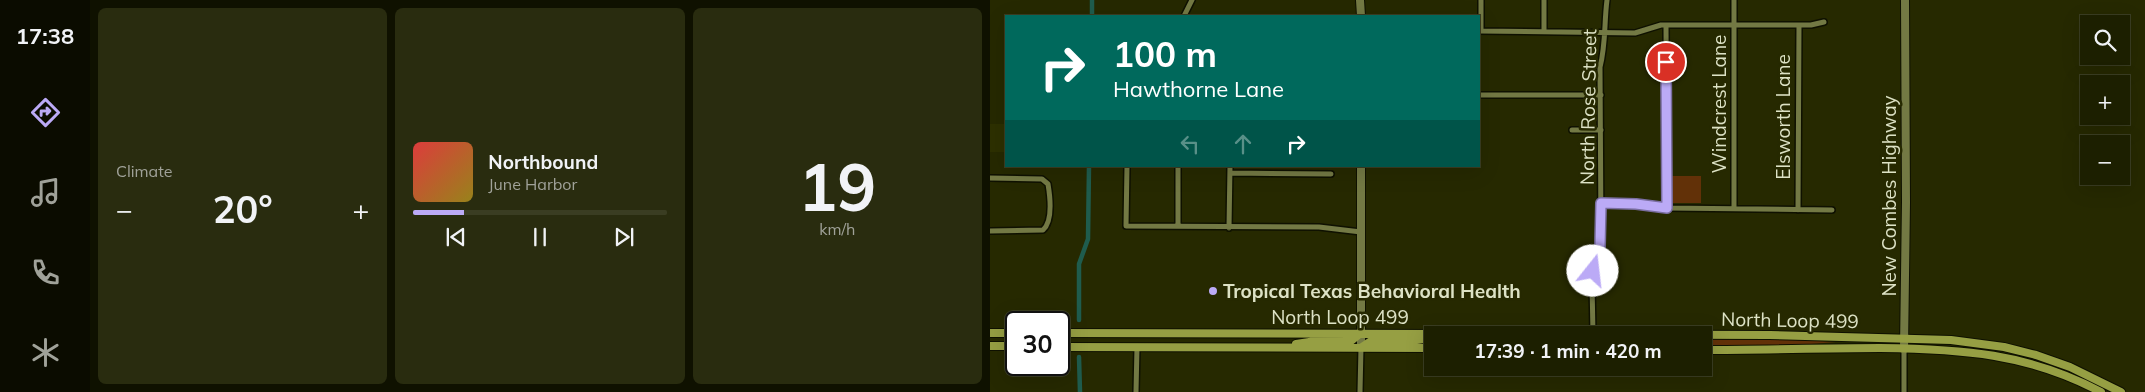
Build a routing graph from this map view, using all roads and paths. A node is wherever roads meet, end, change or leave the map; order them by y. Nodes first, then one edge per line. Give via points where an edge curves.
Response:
1 (1192, 0) edge
2 (1360, 0) edge
3 (1482, 0) edge
4 (1544, 0) edge
5 (1607, 0) edge
6 (1734, 0) edge
7 (1905, 0) edge
8 (1184, 15) edge
9 (1361, 15) edge
10 (1824, 22) dead end
11 (1666, 25) junction
12 (1735, 25) junction
13 (1799, 25) junction
14 (1480, 31) edge
15 (1544, 31) junction
16 (1604, 32) junction
17 (1480, 94) edge
18 (1601, 95) junction
19 (1572, 130) dead end
20 (1601, 130) junction
21 (1127, 167) edge
22 (1178, 167) edge
23 (1230, 167) edge
24 (1361, 167) edge
25 (1230, 173) junction
26 (1331, 174) dead end
27 (990, 178) edge
28 (1601, 203) junction
29 (1667, 208) junction
30 (1734, 208) junction
31 (1798, 210) junction
32 (1832, 210) dead end
33 (1178, 226) junction
34 (1229, 228) junction
35 (990, 231) edge
36 (1361, 232) junction
37 (1593, 326) edge
38 (990, 333) edge
39 (1005, 333) edge
40 (1070, 333) edge
41 (1136, 333) junction
42 (1361, 333) junction
43 (1424, 334) edge
44 (1712, 335) edge
45 (1424, 339) edge
46 (1904, 339) junction
47 (990, 346) edge
48 (1005, 346) edge
49 (1070, 347) edge
50 (1137, 347) junction
51 (1274, 347) junction
52 (1361, 348) junction
53 (1424, 348) edge
54 (1904, 349) junction
55 (1712, 350) edge
56 (1136, 392) edge
57 (1360, 392) edge
58 (1904, 392) edge
59 (2101, 392) edge
60 (2121, 392) edge

1 - 8 street
2 - 9 street
3 - 14 street
4 - 15 street
5 - 16 street, North Rose Street
6 - 12 street, Windcrest Lane
7 - 46 street, New Combes Highway
10 - 13 street
11 - 12 street
11 - 16 street via 1635,33
11 - 29 street
12 - 13 street
12 - 30 street, Windcrest Lane
13 - 31 street, Elsworth Lane
14 - 15 street
15 - 16 street
16 - 18 street, North Rose Street
17 - 18 street
18 - 20 street, North Rose Street
19 - 20 street
20 - 28 street, North Rose Street
21 - 33 street via 1126,226
22 - 33 street
23 - 25 street
24 - 36 street
25 - 26 street
25 - 34 street
27 - 35 street via 1042,179 1048,184 1049,220 1043,230
28 - 29 street
28 - 37 street, North Rose Street via 1600,246 1592,283
29 - 30 street
30 - 31 street
31 - 32 street
33 - 34 street
34 - 36 street via 1319,227
36 - 42 street
38 - 39 main road
40 - 41 main road, North Loop 499
41 - 42 main road, North Loop 499
41 - 50 main road
42 - 43 main road, North Loop 499
42 - 51 main road via 1351,341 1316,341
42 - 52 street
44 - 46 main road, North Loop 499
45 - 52 main road via 1372,341
46 - 54 street, New Combes Highway
46 - 60 main road, North Loop 499 via 1979,343 2018,350 2070,366
47 - 48 main road
49 - 50 main road, North Loop 499
50 - 51 main road, North Loop 499
50 - 56 street
51 - 52 main road, North Loop 499
52 - 53 main road, North Loop 499
52 - 57 street
54 - 55 main road, North Loop 499
54 - 58 street, New Combes Highway
54 - 59 main road, North Loop 499 via 1978,352 2009,358 2066,376

